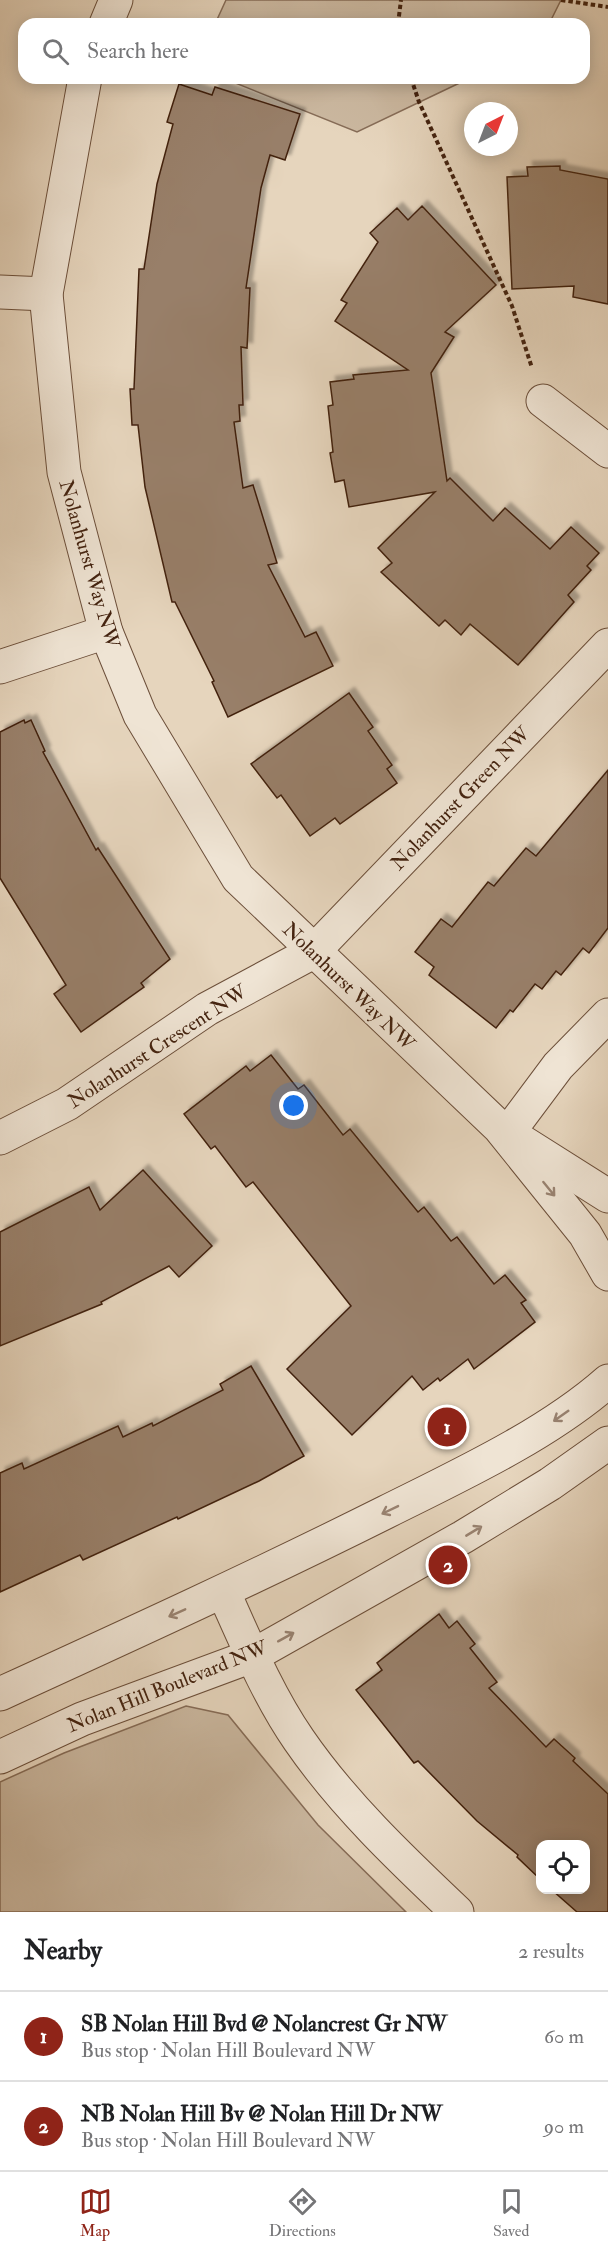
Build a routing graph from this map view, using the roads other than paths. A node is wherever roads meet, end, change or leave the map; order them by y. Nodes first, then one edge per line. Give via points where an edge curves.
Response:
1 (116, 0) edge
2 (108, 18) edge
3 (84, 84) edge
4 (0, 292) edge
5 (46, 294) junction
6 (543, 401) road end
7 (608, 451) edge
8 (106, 632) junction
9 (608, 645) edge
10 (0, 667) edge
11 (313, 952) junction
12 (608, 1015) edge
13 (503, 1130) junction
14 (0, 1138) edge
15 (608, 1196) edge
16 (608, 1275) edge
17 (608, 1381) edge
18 (608, 1443) edge
19 (224, 1593) junction
20 (252, 1656) junction
21 (0, 1694) edge
22 (0, 1758) edge
23 (458, 1912) edge

1 - 2 street
3 - 5 street, Nolanhurst Way NW
4 - 5 street
5 - 8 street, Nolanhurst Way NW via 64,472
6 - 7 street
8 - 10 street
8 - 11 street, Nolanhurst Way NW via 140,715 238,878
9 - 11 street, Nolanhurst Green NW
11 - 13 street, Nolanhurst Way NW
11 - 14 street, Nolanhurst Crescent NW via 207,1009 67,1104
12 - 13 street
13 - 15 street, Nolanhurst Way NW
13 -> 16 street, Nolanhurst Way NW via 585,1234
17 -> 19 street via 548,1425 489,1458
20 -> 18 street, Nolan Hill Boulevard NW via 463,1537
19 - 20 street
19 -> 21 street
20 - 22 street, Nolan Hill Boulevard NW via 82,1719
20 - 23 street via 299,1740 384,1843

